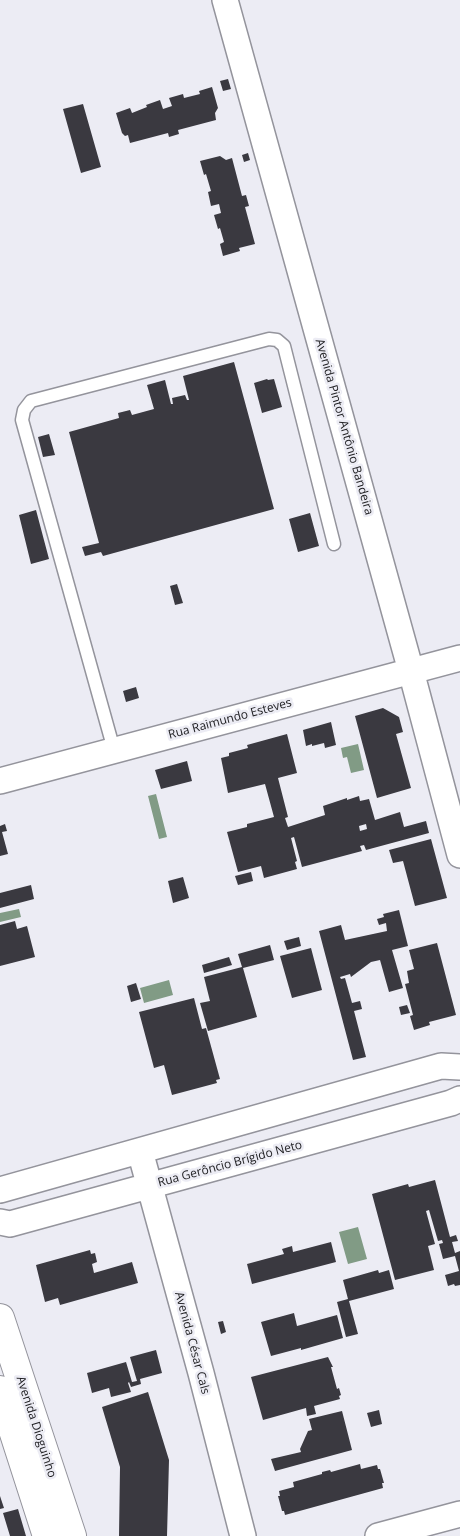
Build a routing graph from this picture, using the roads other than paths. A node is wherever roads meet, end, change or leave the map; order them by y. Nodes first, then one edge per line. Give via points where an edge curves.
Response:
1 (225, 0) edge
2 (334, 544) dead end
3 (460, 658) edge
4 (411, 671) junction
5 (114, 750) junction
6 (0, 781) edge
7 (460, 855) edge
8 (460, 1067) edge
9 (460, 1098) edge
10 (140, 1151) junction
11 (150, 1186) junction
12 (0, 1190) edge
13 (0, 1222) edge
14 (0, 1318) edge
15 (0, 1390) edge
16 (460, 1514) edge
17 (47, 1536) edge
18 (72, 1536) edge
19 (243, 1536) edge
20 (378, 1536) edge

1 - 4 street, Avenida Pintor Antônio Bandeira
2 - 5 lane via 284,346 278,340 269,339 31,401 22,420
3 - 4 street, Rua Raimundo Esteves
4 - 5 street, Rua Raimundo Esteves
4 - 7 street, Avenida Pintor Antônio Bandeira
5 - 6 street, Rua Raimundo Esteves
8 - 10 street via 441,1066
9 - 11 street, Rua Gerôncio Brígido Neto
10 - 11 street, Avenida César Cals
10 - 12 street
11 - 13 street, Rua Gerôncio Brígido Neto via 10,1224
11 - 19 street, Avenida César Cals
14 - 18 main road, Avenida Dioguinho
15 - 17 main road, Avenida Dioguinho
16 - 20 street

